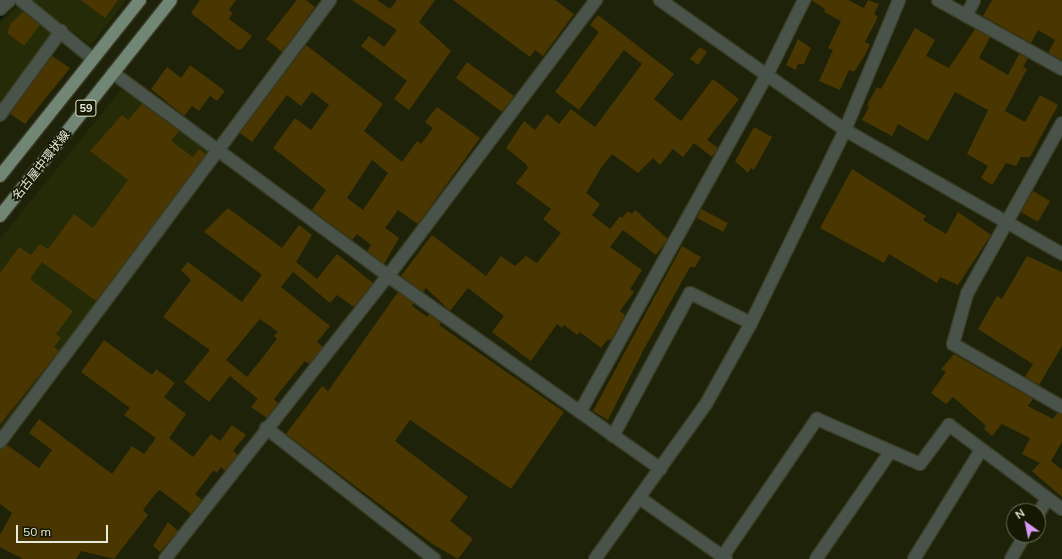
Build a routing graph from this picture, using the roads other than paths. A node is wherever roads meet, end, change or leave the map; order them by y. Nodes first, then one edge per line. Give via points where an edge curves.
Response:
1 (10, 0) edge
2 (140, 0) edge
3 (171, 0) edge
4 (330, 0) edge
5 (596, 0) edge
6 (660, 0) edge
7 (804, 0) edge
8 (900, 0) edge
9 (938, 0) edge
10 (974, 0) edge
11 (22, 1) edge
12 (0, 9) edge
13 (966, 16) junction
14 (61, 31) junction
15 (93, 59) junction
16 (1062, 69) edge
17 (114, 73) junction
18 (766, 75) junction
19 (0, 115) edge
20 (1062, 122) edge
21 (845, 130) junction
22 (218, 149) junction
23 (0, 176) edge
24 (0, 216) edge
25 (1007, 223) junction
26 (1062, 254) edge
27 (388, 276) junction
28 (751, 323) junction
29 (1062, 407) edge
30 (580, 412) junction
31 (266, 428) junction
32 (613, 436) junction
33 (0, 442) edge
34 (982, 450) junction
35 (890, 452) junction
36 (661, 469) junction
37 (641, 499) junction
38 (1047, 499) junction
39 (1045, 503) edge
40 (1062, 509) edge
41 (1020, 543) edge
42 (724, 558) edge
43 (165, 559) edge
44 (434, 559) edge
45 (594, 559) edge
46 (816, 559) edge
47 (914, 559) edge
48 (1011, 559) edge

1 - 12 street
2 - 15 main road, 名古屋中環状線 / 59
3 - 17 main road, 名古屋中環状線 / 59
4 - 22 street
5 - 27 street
6 - 18 street
7 - 18 street
8 - 21 street
9 - 13 street
10 - 13 street
11 - 14 street
13 - 16 street
14 - 15 street
14 - 19 street
15 - 23 main road, 名古屋中環状線 / 59
17 - 22 street
17 - 24 main road, 名古屋中環状線 / 59
18 - 21 street
18 - 30 street
20 - 25 street
21 - 25 street
21 - 28 street
22 - 27 street
22 - 33 street
25 - 26 street
25 - 29 street via 967,294 953,344
27 - 30 street
27 - 31 street
28 - 32 street via 690,293
28 - 36 street via 706,404
30 - 32 street
31 - 43 street
31 - 44 street
32 - 36 street
34 - 35 street via 949,425 920,464
34 - 38 street
34 - 47 street
35 - 42 street via 817,419
35 - 46 street
36 - 37 street
37 - 42 street
37 - 45 street
38 - 39 street
38 - 40 street
41 - 48 street

